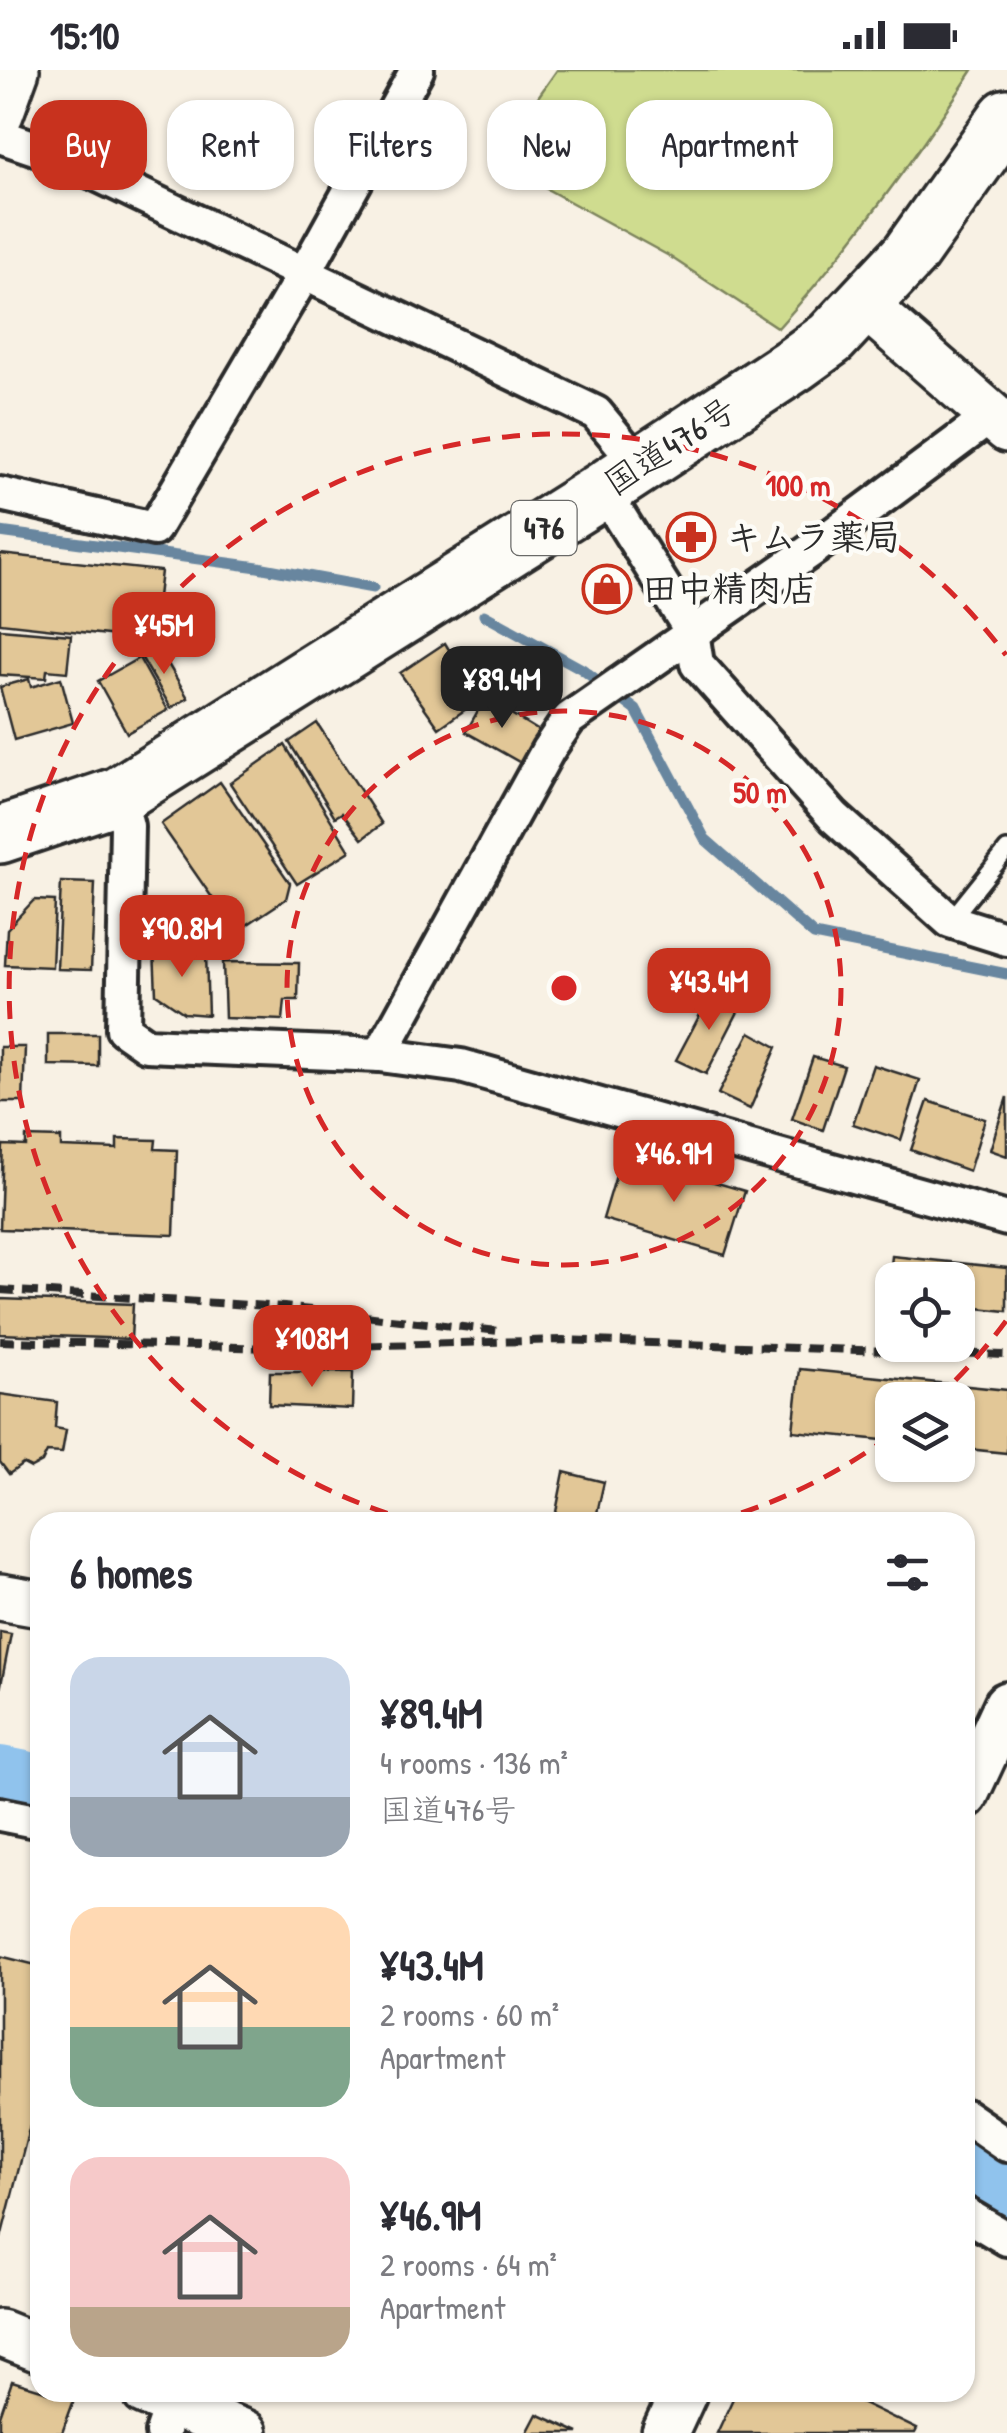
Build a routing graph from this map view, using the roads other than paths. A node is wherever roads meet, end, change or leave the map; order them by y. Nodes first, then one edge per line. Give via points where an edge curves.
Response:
1 (16, 70) edge
2 (414, 71) edge
3 (0, 114) edge
4 (1007, 117) edge
5 (0, 136) edge
6 (304, 274) junction
7 (865, 305) junction
8 (1002, 414) edge
9 (621, 478) junction
10 (0, 494) edge
11 (692, 632) junction
12 (119, 795) junction
13 (0, 835) edge
14 (1007, 850) edge
15 (950, 921) junction
16 (1007, 938) edge
17 (380, 1055) junction
18 (1007, 1219) edge
19 (0, 1597) edge
20 (30, 1602) edge
21 (1007, 1705) edge
22 (980, 1770) edge
23 (0, 1814) edge
24 (30, 1820) edge
25 (975, 2123) edge
26 (1007, 2145) edge
27 (975, 2220) edge
28 (1007, 2239) edge
29 (0, 2333) edge
30 (30, 2345) edge
31 (679, 2402) edge
32 (164, 2405) edge
33 (244, 2433) edge
34 (665, 2433) edge

1 - 3 street
2 - 6 street
4 - 7 highway, 国道476号 / 476
5 - 6 street via 60,156
6 - 9 street via 596,413
6 - 10 street via 154,529
7 - 8 street
7 - 9 highway, 国道476号 / 476 via 795,364
8 - 11 street
9 - 11 street
9 - 12 highway, 国道476号 / 476
11 - 15 street via 698,664 834,818
11 - 17 street via 569,719
12 - 13 highway, 国道476号 / 476
12 - 17 street via 127,826 123,1029 146,1045
14 - 15 lane
15 - 16 street
17 - 18 street via 460,1066
19 - 20 street
21 - 22 street
23 - 24 street
25 - 26 street
27 - 28 street
29 - 30 street
31 - 34 street
32 - 33 street

